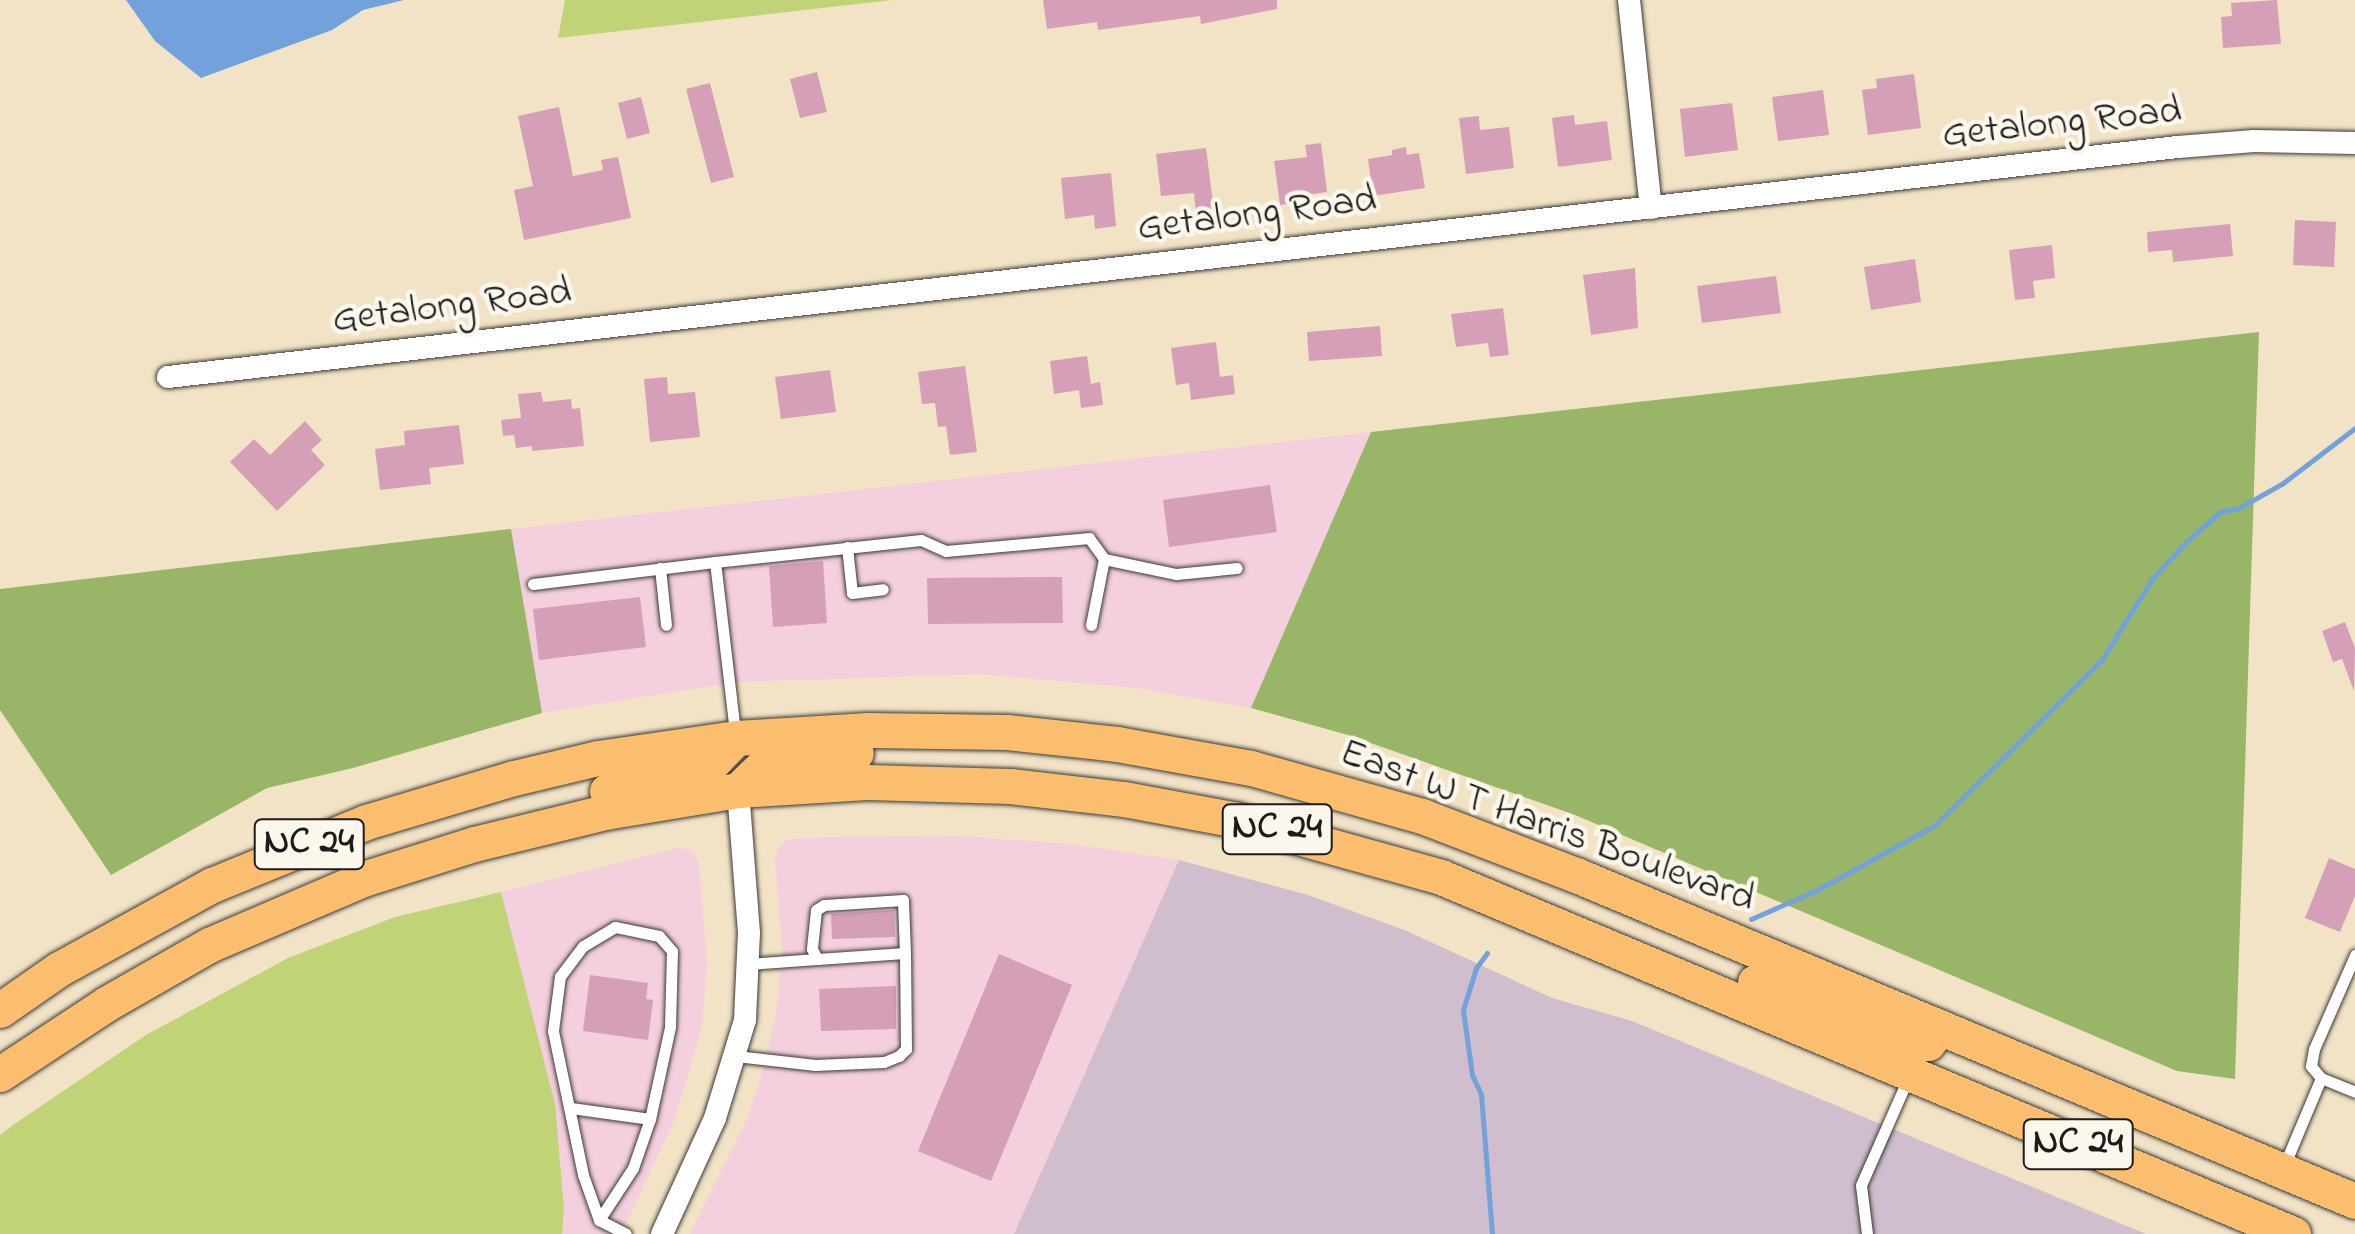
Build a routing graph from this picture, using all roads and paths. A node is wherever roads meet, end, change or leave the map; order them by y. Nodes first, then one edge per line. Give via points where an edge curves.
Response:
1 (1630, 0) edge
2 (2355, 143) edge
3 (1651, 208) junction
4 (168, 377) dead end
5 (847, 547) junction
6 (1104, 559) junction
7 (715, 562) junction
8 (660, 568) junction
9 (1237, 568) dead end
10 (533, 584) dead end
11 (884, 589) dead end
12 (666, 625) dead end
13 (1092, 625) dead end
14 (1117, 744) junction
15 (737, 764) junction
16 (428, 858) junction
17 (1526, 912) junction
18 (906, 953) junction
19 (2355, 956) edge
20 (818, 959) junction
21 (748, 964) junction
22 (0, 1010) edge
23 (1940, 1027) junction
24 (736, 1056) junction
25 (1911, 1072) junction
26 (0, 1074) edge
27 (2321, 1078) junction
28 (2355, 1092) edge
29 (571, 1108) junction
30 (650, 1118) junction
31 (2282, 1170) junction
32 (2355, 1201) edge
33 (599, 1220) junction
34 (626, 1234) edge
35 (662, 1234) edge
36 (1867, 1234) edge
37 (2294, 1234) edge

1 - 3 street
2 - 3 street, Getalong Road via 2197,146
3 - 4 street, Getalong Road
5 - 6 lane via 921,540 946,551 1089,538
5 - 7 lane
5 - 11 lane via 852,593
6 - 9 lane via 1176,574
6 - 13 lane
7 - 8 lane
7 - 15 lane
8 - 10 lane
8 - 12 lane
14 - 15 main road via 925,748 784,759 762,768
14 - 15 main road, East W T Harris Boulevard / NC 24 via 941,730
14 - 23 main road, East W T Harris Boulevard / NC 24 via 1251,768 1422,816
15 - 16 main road, East W T Harris Boulevard / NC 24 via 589,815
15 - 16 main road via 725,754 703,768 516,817
15 - 17 main road, East W T Harris Boulevard / NC 24 via 867,782 1124,798 1348,847
15 - 21 street
15 - 22 main road, East W T Harris Boulevard / NC 24 via 598,758 366,822 212,885 59,969
16 - 26 main road, East W T Harris Boulevard / NC 24 via 209,945
17 - 23 main road via 1578,916 1902,1042 1928,1042
17 - 25 main road, East W T Harris Boulevard / NC 24
18 - 20 lane
18 - 20 lane via 904,900 824,905 816,910 812,949
18 - 24 lane via 906,1048 899,1056 815,1065
19 - 27 lane via 2311,1058
20 - 21 lane
21 - 24 street
23 - 31 main road, East W T Harris Boulevard / NC 24
24 - 35 street
25 - 36 lane via 1861,1185
25 - 37 main road, East W T Harris Boulevard / NC 24
27 - 28 lane
27 - 31 lane
29 - 30 lane
29 - 30 lane via 554,1031 560,976 583,946 615,926 660,936 672,951 670,1027
29 - 33 lane
30 - 33 lane via 633,1168
31 - 32 main road, East W T Harris Boulevard / NC 24
33 - 34 lane

